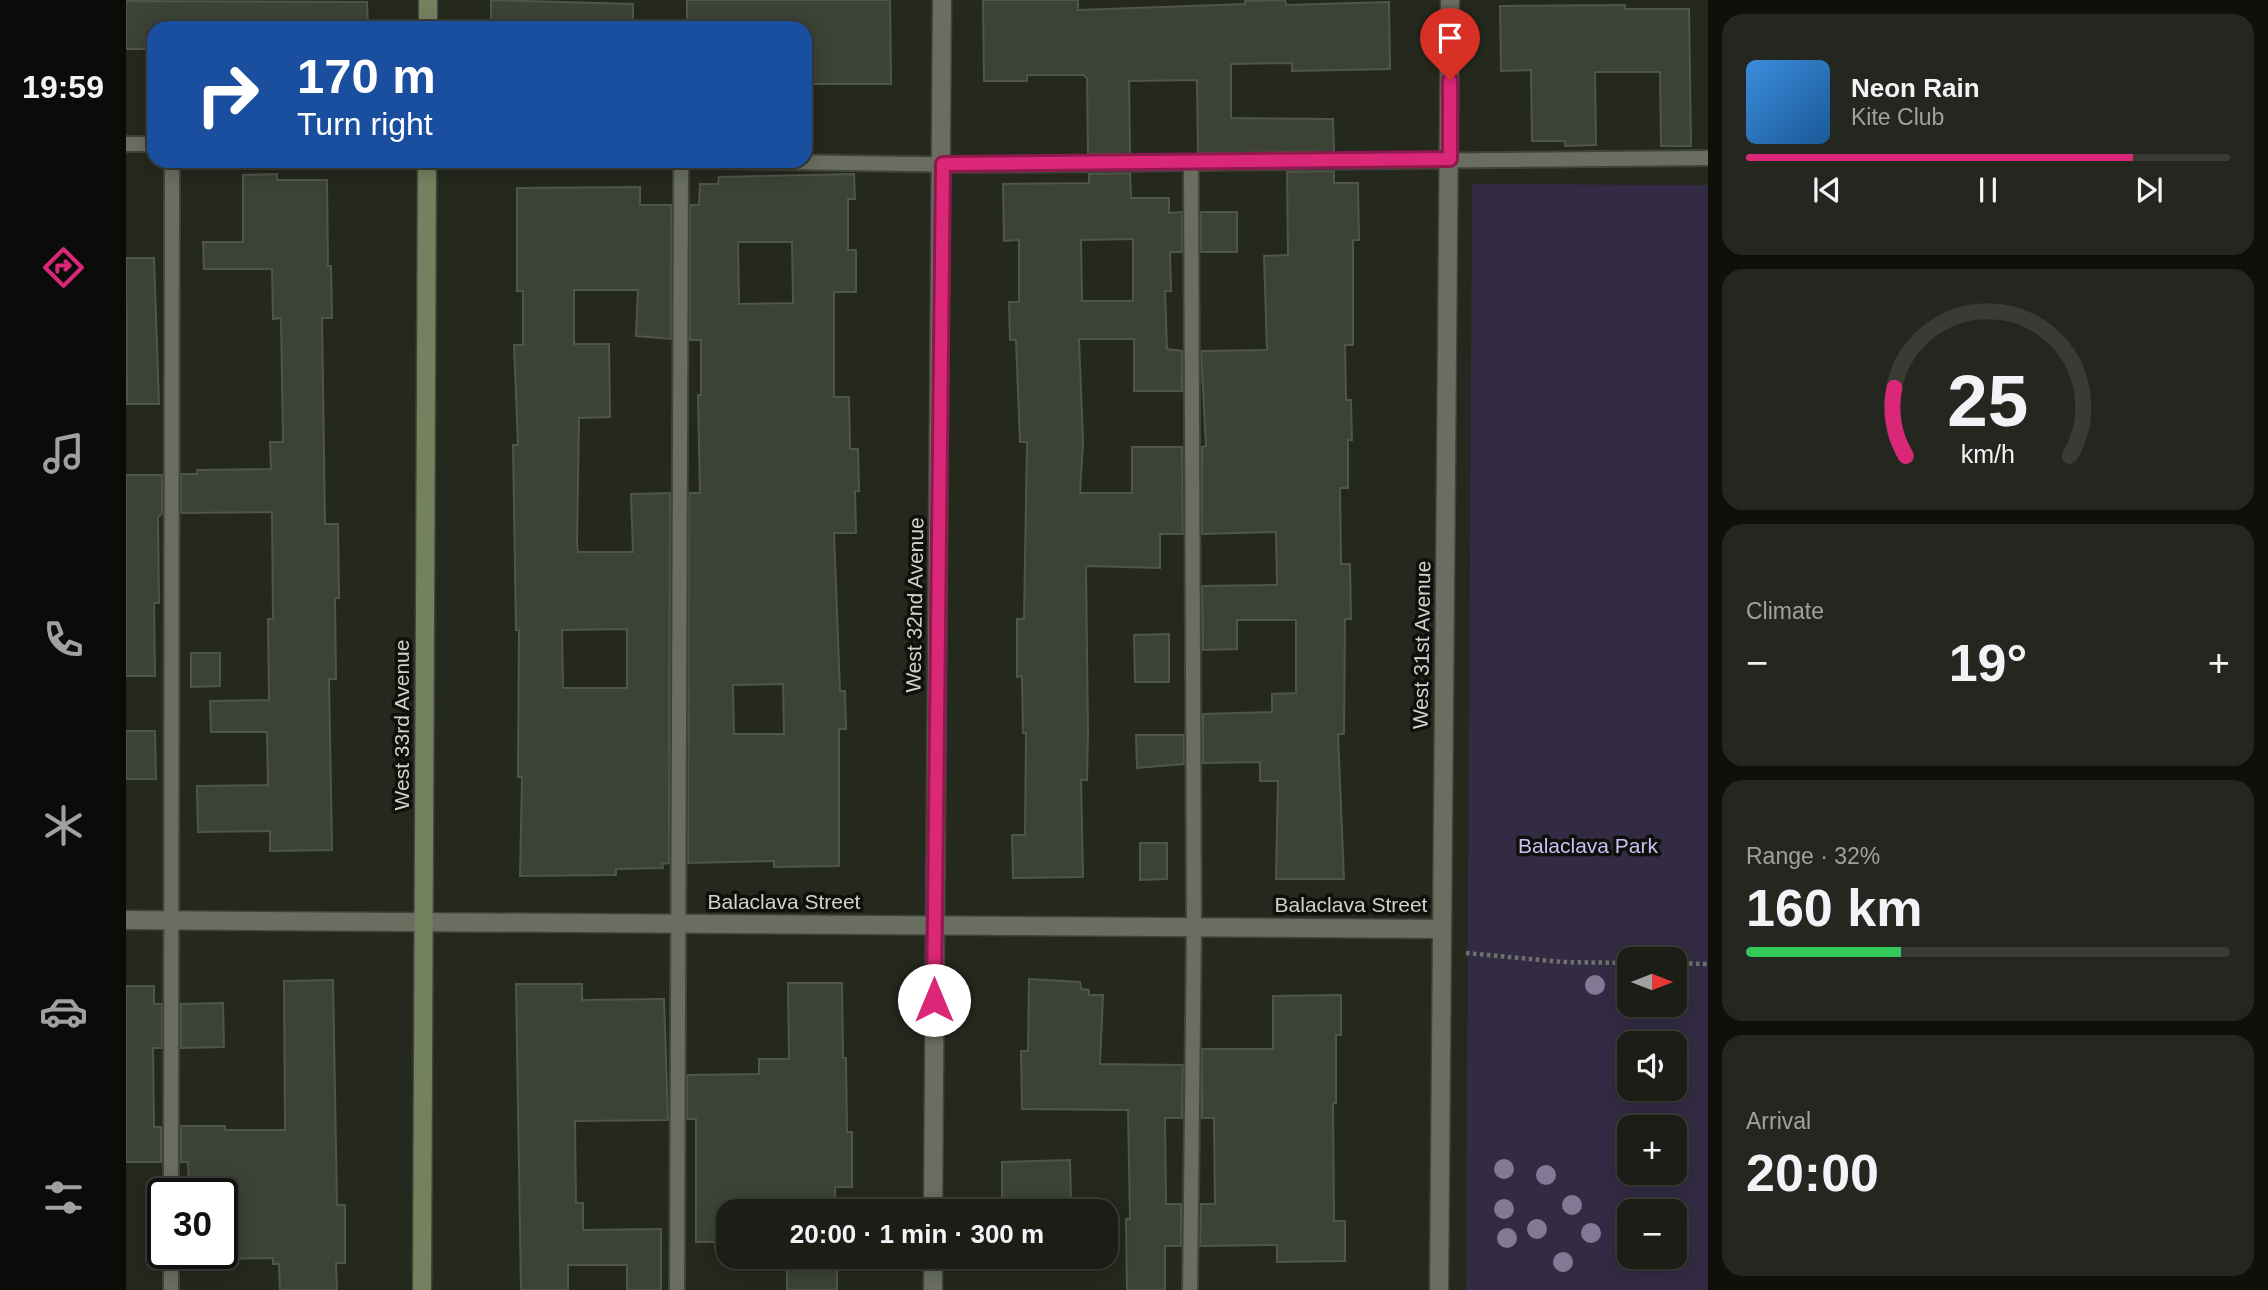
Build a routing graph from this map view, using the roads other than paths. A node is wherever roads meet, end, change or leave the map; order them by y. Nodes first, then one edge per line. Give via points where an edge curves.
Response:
1 (428, 0) edge
2 (942, 0) edge
3 (1450, 0) edge
4 (428, 21) edge
5 (126, 144) edge
6 (147, 145) edge
7 (1708, 158) edge
8 (1450, 159) junction
9 (812, 162) edge
10 (943, 164) junction
11 (1191, 164) junction
12 (172, 168) edge
13 (427, 168) edge
14 (681, 168) edge
15 (126, 920) edge
16 (171, 921) junction
17 (424, 922) junction
18 (679, 924) junction
19 (935, 926) junction
20 (1194, 927) junction
21 (1442, 929) junction
22 (171, 1178) edge
23 (933, 1199) edge
24 (171, 1269) edge
25 (933, 1269) edge
26 (171, 1290) edge
27 (422, 1290) edge
28 (677, 1290) edge
29 (933, 1290) edge
30 (1190, 1290) edge
31 (1439, 1290) edge

1 - 4 street
2 - 10 street, West 32nd Avenue
3 - 8 street, West 31st Avenue
5 - 6 lane
7 - 8 lane
8 - 11 lane
8 - 21 street, West 31st Avenue
9 - 10 lane
10 - 11 lane
10 - 19 street, West 32nd Avenue
11 - 20 lane
12 - 16 lane
13 - 17 street, West 33rd Avenue
14 - 18 lane
15 - 16 street, Balaclava Street
16 - 17 street, Balaclava Street
16 - 22 lane
17 - 18 street, Balaclava Street
17 - 27 street, West 33rd Avenue
18 - 19 street, Balaclava Street
18 - 28 lane
19 - 20 street, Balaclava Street
19 - 23 street, West 32nd Avenue
20 - 21 street, Balaclava Street
20 - 30 lane
21 - 31 street, West 31st Avenue
24 - 26 lane
25 - 29 street

